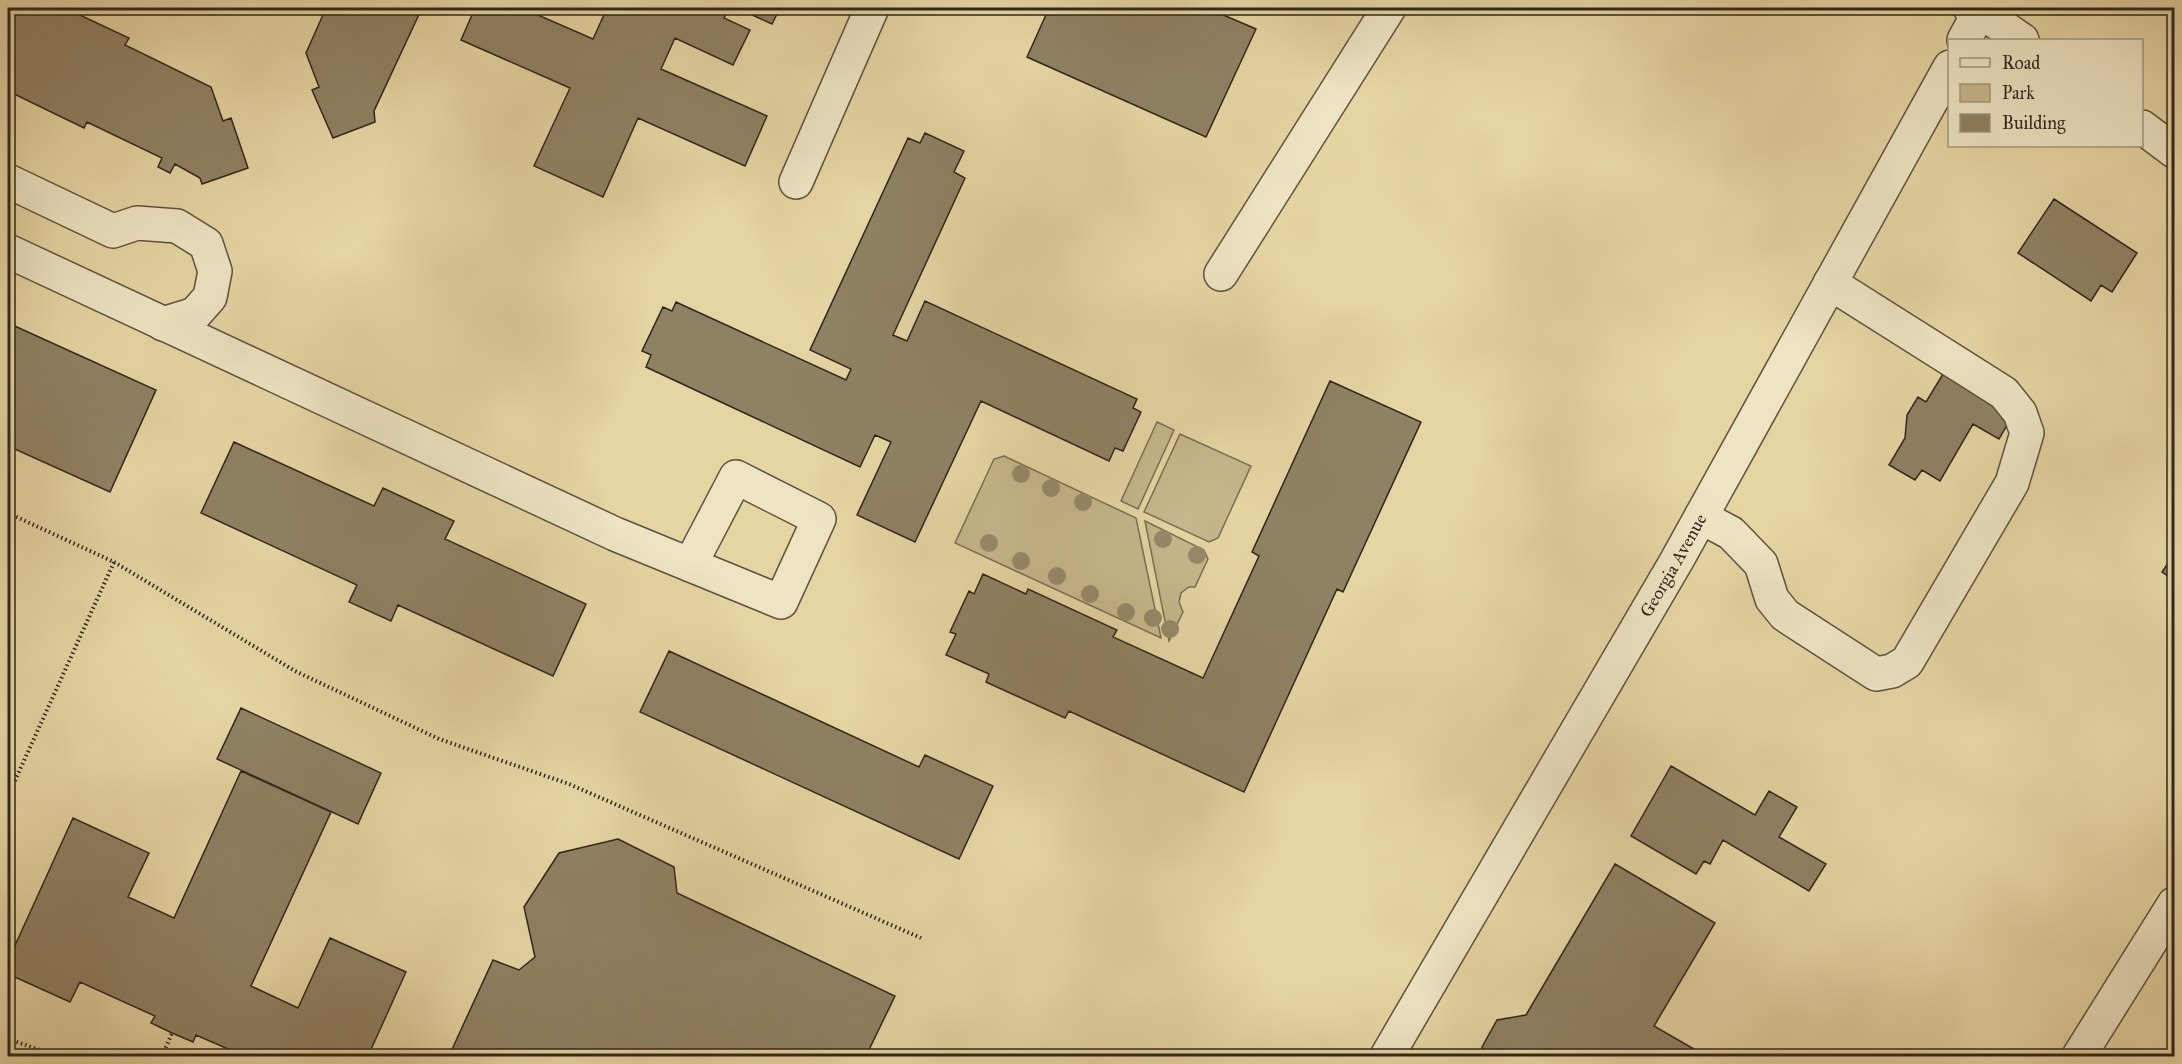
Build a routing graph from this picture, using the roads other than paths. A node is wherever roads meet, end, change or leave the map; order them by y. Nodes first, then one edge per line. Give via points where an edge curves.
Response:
1 (872, 8) edge
2 (1389, 8) edge
3 (1979, 9) edge
4 (1964, 39) edge
5 (2021, 39) edge
6 (1948, 71) edge
7 (2143, 128) edge
8 (2175, 151) edge
9 (8, 181) edge
10 (796, 182) dead end
11 (8, 251) edge
12 (1221, 274) dead end
13 (1830, 283) junction
14 (163, 324) junction
15 (1701, 517) junction
16 (690, 565) dead end
17 (2175, 904) edge
18 (1387, 1056) edge
19 (2079, 1056) edge

1 - 10 street
2 - 12 street
3 - 4 street
3 - 5 street
6 - 13 street, Georgia Avenue
7 - 8 street
9 - 14 street via 113,231 137,223 177,226 206,244 215,271 210,297 195,314
11 - 14 street
13 - 15 street, Georgia Avenue
13 - 15 street via 2004,393 2020,413 2027,433 2012,483 1907,662 1876,674 1785,615 1772,599 1761,564 1731,533
14 - 16 street
15 - 18 street, Georgia Avenue
17 - 19 street

